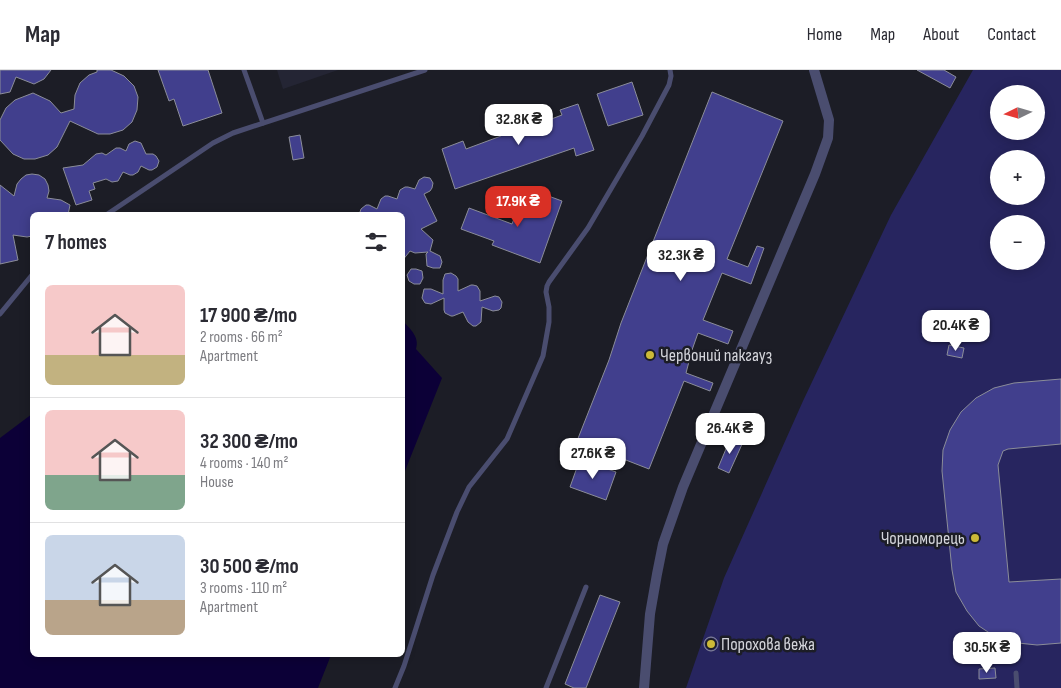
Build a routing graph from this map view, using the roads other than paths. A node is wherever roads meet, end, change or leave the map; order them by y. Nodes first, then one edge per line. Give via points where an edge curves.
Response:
1 (244, 70) edge
2 (425, 70) edge
3 (670, 70) edge
4 (814, 70) edge
5 (263, 123) junction
6 (110, 212) edge
7 (30, 277) edge
8 (0, 314) edge
9 (586, 587) dead end
10 (1016, 673) dead end
11 (395, 688) edge
12 (546, 688) edge
13 (644, 688) edge
14 (1017, 688) edge

1 - 5 lane
2 - 5 lane
3 - 11 lane via 669,85 642,136 588,228 547,286 549,322 543,356 507,439 469,487 457,512
4 - 13 street via 829,120 828,138 687,478 663,544 650,614
5 - 6 lane via 233,132 213,143
7 - 8 lane
9 - 12 lane
10 - 14 lane

